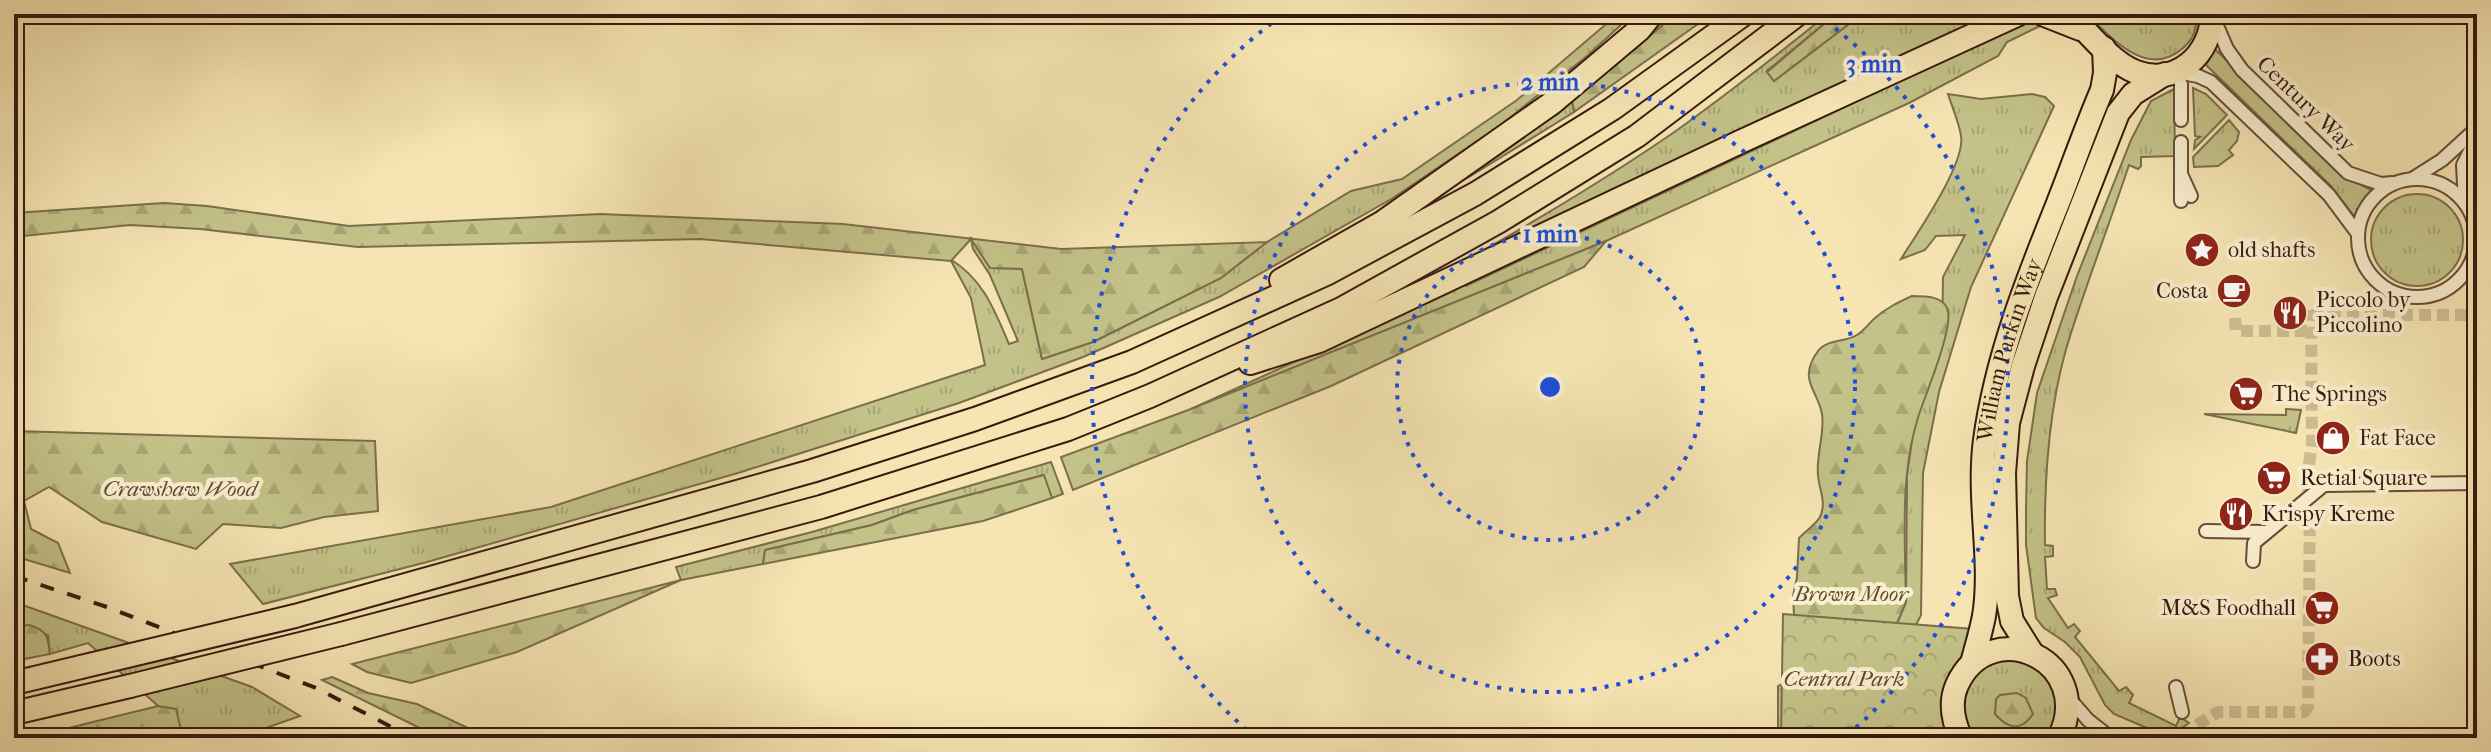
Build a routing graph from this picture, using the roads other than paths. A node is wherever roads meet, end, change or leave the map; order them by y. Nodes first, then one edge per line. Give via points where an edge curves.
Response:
1 (1652, 14) edge
2 (1744, 14) edge
3 (1798, 14) edge
4 (2019, 14) edge
5 (2042, 14) edge
6 (2070, 14) edge
7 (2212, 15) edge
8 (2096, 41) junction
9 (2173, 77) junction
10 (2181, 120) dead end
11 (2477, 128) edge
12 (2477, 137) edge
13 (2181, 142) dead end
14 (2404, 182) junction
15 (2186, 198) dead end
16 (2465, 203) junction
17 (2475, 221) edge
18 (2358, 234) junction
19 (2474, 265) edge
20 (1132, 362) junction
21 (1150, 396) junction
22 (2477, 483) edge
23 (2206, 531) dead end
24 (2267, 532) junction
25 (2253, 561) dead end
26 (2032, 653) junction
27 (1972, 663) junction
28 (14, 683) edge
29 (2176, 687) dead end
30 (2067, 696) junction
31 (2182, 712) dead end
32 (14, 713) edge
33 (1961, 738) edge
34 (2059, 738) edge
35 (2111, 738) edge

1 - 20 highway via 1552,103 1383,222
2 - 20 highway via 1612,109 1475,194 1326,274
3 - 21 highway via 1637,136 1498,222 1341,309
4 - 21 highway via 1319,341
5 - 8 highway
6 - 8 highway
7 - 9 highway, William Parkin Way via 2205,47
7 - 14 street, Century Way via 2242,70 2348,173 2381,184
8 - 9 highway via 2136,73
8 - 27 highway, William Parkin Way via 2105,73 2102,90 2031,272 1993,393 1981,494 1984,615
9 - 10 street
9 - 18 street via 2186,72 2211,82 2329,195
9 - 26 highway, William Parkin Way via 2133,94 2118,113 2046,297 2008,423 2007,596 2012,621
11 - 14 street via 2442,160
12 - 16 street via 2463,165
13 - 15 street
14 - 16 street via 2422,180 2446,187
14 - 18 street via 2371,203
16 - 17 street
17 - 19 street
18 - 19 street via 2372,276 2397,294 2437,294
20 - 28 highway, bridge via 812,471 295,616
21 - 32 highway, bridge via 1068,429 821,507 341,634
22 - 24 street via 2329,481
23 - 24 street
24 - 25 street via 2254,543
26 - 27 highway via 2000,650
26 - 30 highway, William Parkin Way via 2059,676
27 - 33 highway, William Parkin Way via 1961,676 1952,706
29 - 31 street
30 - 34 highway
30 - 35 street

